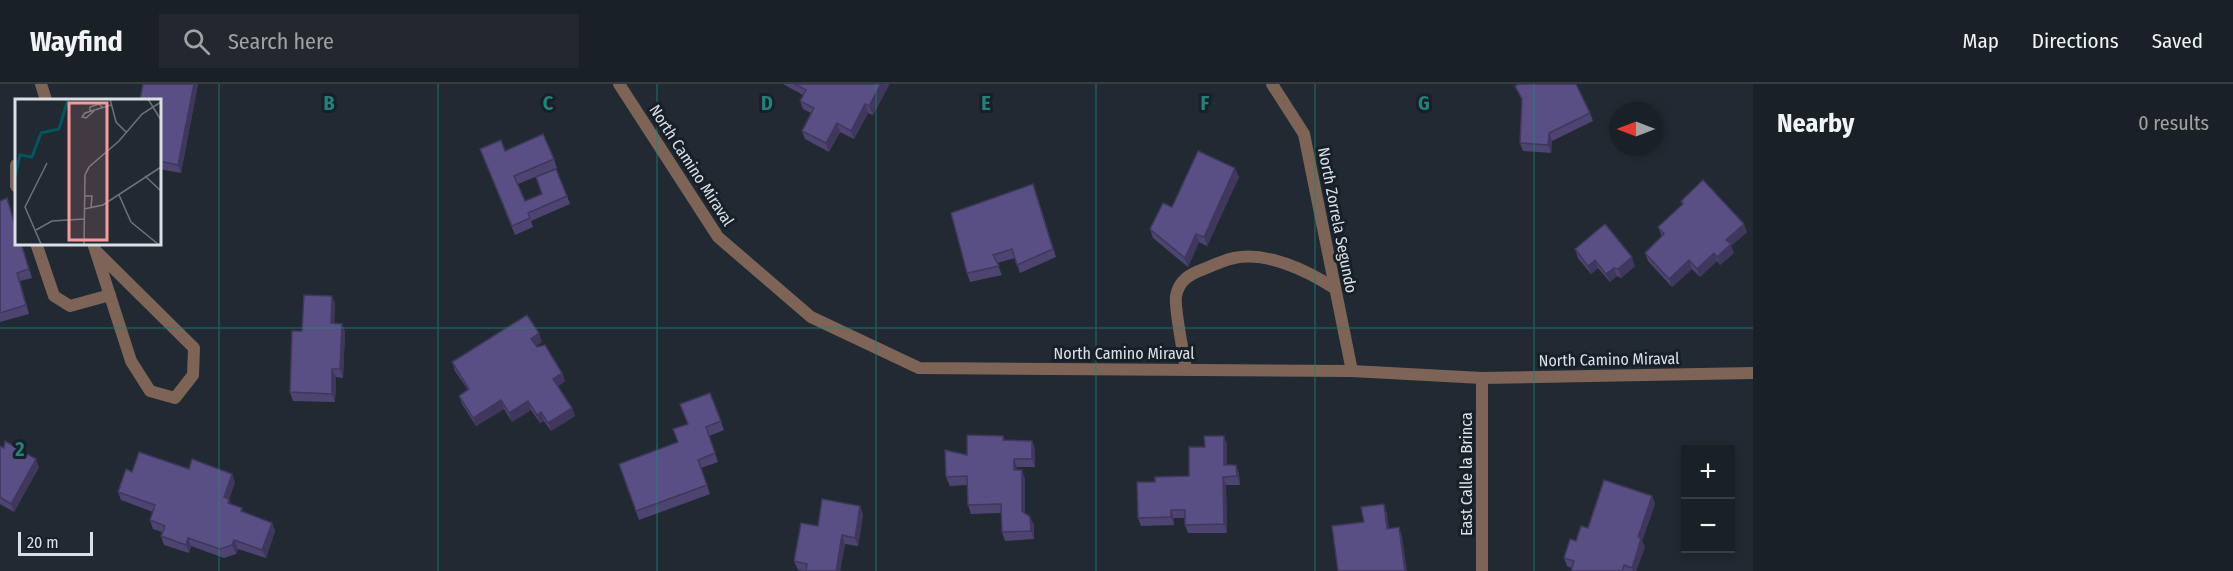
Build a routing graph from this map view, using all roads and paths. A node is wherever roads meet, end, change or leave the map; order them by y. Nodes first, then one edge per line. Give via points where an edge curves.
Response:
1 (41, 84) edge
2 (619, 84) edge
3 (1272, 84) edge
4 (46, 99) edge
5 (36, 244) edge
6 (95, 247) edge
7 (1335, 288) junction
8 (110, 295) junction
9 (1186, 370) junction
10 (1352, 370) junction
11 (1753, 373) edge
12 (1482, 378) junction
13 (1482, 571) edge

1 - 4 street
2 - 9 street, North Camino Miraval via 718,237 811,317 919,368
3 - 7 street, North Zorrela Segundo via 1304,134
5 - 8 street via 54,296 70,306
6 - 8 street
6 - 8 street via 194,348 193,375 175,398 150,391 131,361
7 - 9 street via 1311,273 1254,257 1236,258 1188,275 1176,298
7 - 10 street, North Zorrela Segundo
9 - 10 street, North Camino Miraval
10 - 12 street, North Camino Miraval
11 - 12 street, North Camino Miraval
12 - 13 street, East Calle la Brinca

